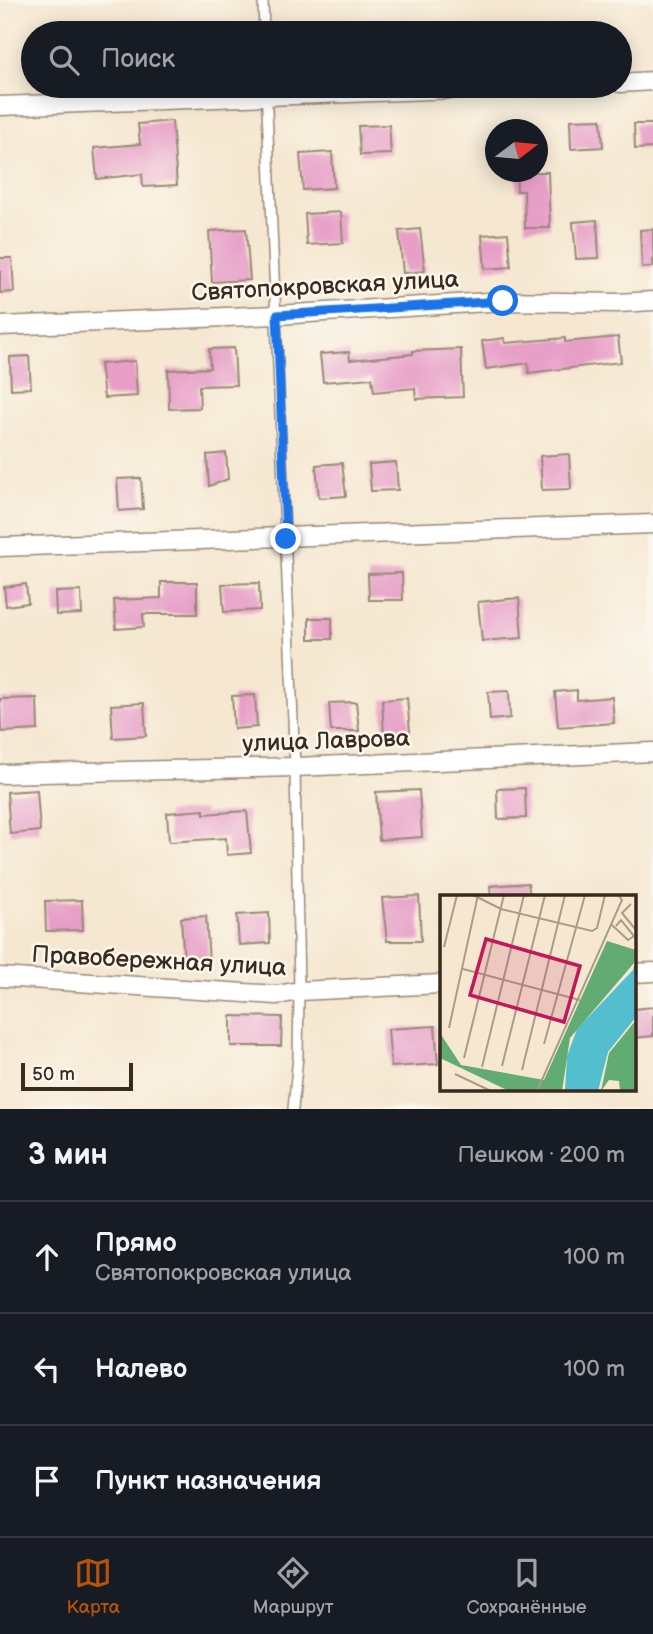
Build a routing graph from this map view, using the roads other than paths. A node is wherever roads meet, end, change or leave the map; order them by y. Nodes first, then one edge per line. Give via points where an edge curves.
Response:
1 (263, 0) edge
2 (264, 21) edge
3 (653, 81) edge
4 (632, 82) edge
5 (142, 98) edge
6 (267, 98) edge
7 (0, 106) edge
8 (653, 301) edge
9 (277, 315) junction
10 (0, 326) edge
11 (653, 524) edge
12 (286, 539) junction
13 (0, 547) edge
14 (653, 752) edge
15 (295, 767) junction
16 (0, 774) edge
17 (0, 977) edge
18 (440, 984) edge
19 (299, 991) junction
20 (293, 1109) edge

1 - 2 lane
3 - 4 street
5 - 7 street
6 - 9 lane
8 - 9 street, Святопокровская улица via 503,301
9 - 10 street, Святопокровская улица
9 - 12 lane
11 - 12 street
12 - 13 street
12 - 15 lane
14 - 15 street, улица Лаврова
15 - 16 street, улица Лаврова
15 - 19 lane
17 - 19 street, Правобережная улица via 277,995
18 - 19 street, Правобережная улица
19 - 20 lane

